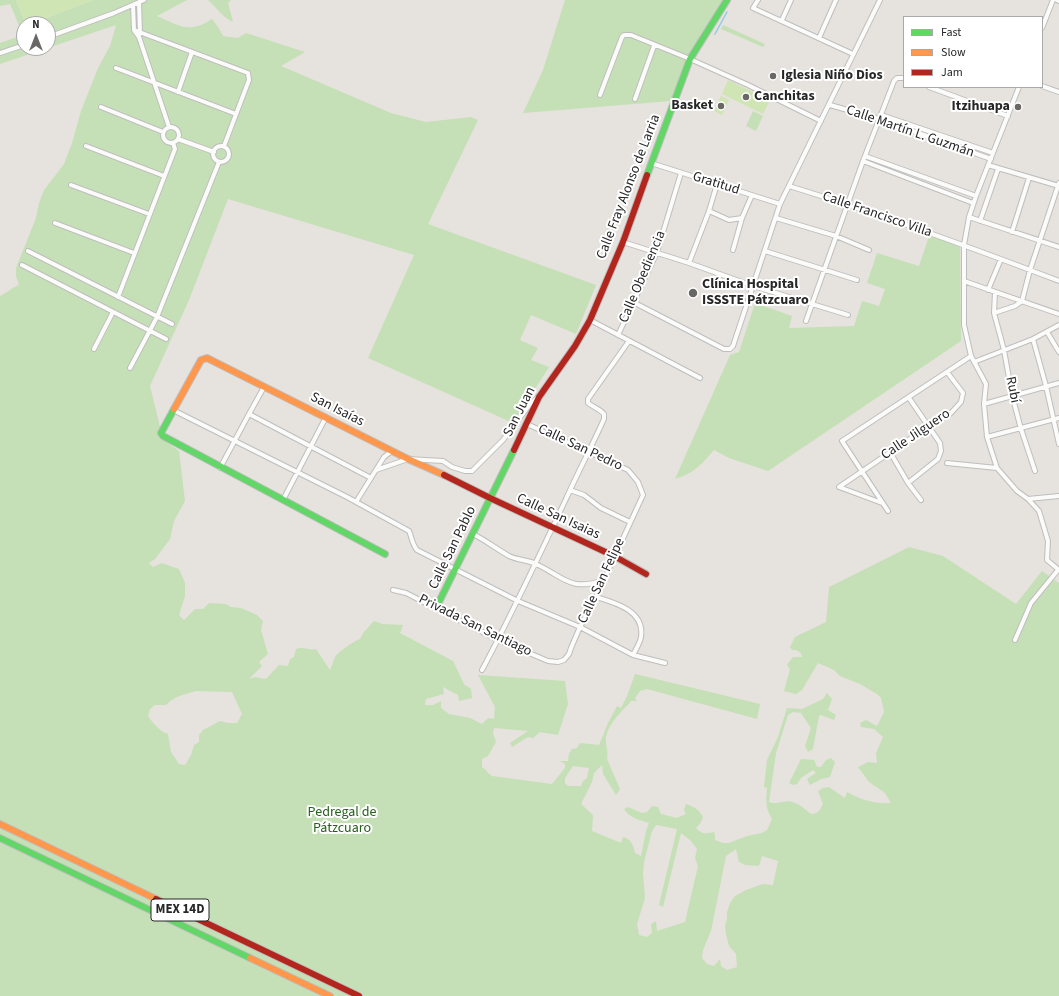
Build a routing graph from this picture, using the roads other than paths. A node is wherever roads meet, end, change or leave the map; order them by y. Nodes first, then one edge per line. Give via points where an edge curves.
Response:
1 (144, 0) edge
2 (727, 0) edge
3 (758, 0) edge
4 (791, 0) edge
5 (836, 0) edge
6 (880, 0) edge
7 (1053, 0) edge
8 (139, 2) junction
9 (133, 5) junction
10 (782, 20) junction
11 (1043, 25) edge
12 (56, 34) edge
13 (140, 35) junction
14 (819, 38) junction
15 (654, 46) junction
16 (16, 48) edge
17 (192, 52) junction
18 (0, 53) edge
19 (853, 54) junction
20 (690, 59) junction
21 (116, 68) dead end
22 (903, 78) edge
23 (154, 83) junction
24 (1043, 86) edge
25 (932, 88) edge
26 (1019, 88) edge
27 (1059, 91) edge
28 (178, 92) junction
29 (600, 95) dead end
30 (635, 99) dead end
31 (830, 105) junction
32 (101, 107) dead end
33 (236, 114) junction
34 (1008, 116) junction
35 (880, 117) junction
36 (821, 121) junction
37 (169, 127) junction
38 (163, 132) junction
39 (937, 134) junction
40 (178, 139) junction
41 (935, 139) junction
42 (173, 143) junction
43 (86, 146) dead end
44 (224, 146) junction
45 (214, 152) junction
46 (993, 154) junction
47 (865, 156) junction
48 (991, 159) junction
49 (219, 162) junction
50 (863, 162) junction
51 (651, 163) junction
52 (988, 165) junction
53 (998, 168) junction
54 (681, 173) junction
55 (164, 176) junction
56 (923, 177) junction
57 (1029, 178) junction
58 (920, 183) junction
59 (717, 184) junction
60 (71, 185) dead end
61 (1059, 185) edge
62 (789, 186) junction
63 (752, 195) junction
64 (976, 196) junction
65 (973, 203) junction
66 (780, 204) junction
67 (848, 204) junction
68 (709, 211) junction
69 (149, 214) junction
70 (969, 217) junction
71 (742, 218) junction
72 (776, 218) junction
73 (980, 221) junction
74 (55, 223) dead end
75 (1012, 232) junction
76 (836, 236) junction
77 (1040, 241) junction
78 (623, 242) junction
79 (964, 245) junction
80 (1059, 247) edge
81 (733, 250) dead end
82 (869, 250) dead end
83 (28, 251) dead end
84 (657, 252) junction
85 (765, 252) junction
86 (134, 253) junction
87 (1001, 259) junction
88 (689, 263) junction
89 (22, 265) dead end
90 (825, 270) junction
91 (1030, 270) junction
92 (857, 280) dead end
93 (964, 281) junction
94 (1059, 281) edge
95 (753, 286) junction
96 (988, 290) junction
97 (995, 292) junction
98 (118, 296) junction
99 (1022, 301) junction
100 (633, 302) junction
101 (813, 303) junction
102 (113, 312) junction
103 (994, 313) junction
104 (1059, 314) edge
105 (848, 315) dead end
106 (157, 317) junction
107 (590, 320) junction
108 (806, 321) dead end
109 (172, 324) dead end
110 (1059, 325) edge
111 (150, 331) junction
112 (1047, 332) junction
113 (618, 335) junction
114 (166, 339) dead end
115 (1033, 339) junction
116 (629, 341) junction
117 (94, 349) dead end
118 (1004, 350) junction
119 (1059, 352) edge
120 (971, 356) junction
121 (974, 362) junction
122 (130, 368) dead end
123 (947, 372) junction
124 (700, 378) dead end
125 (1059, 383) edge
126 (1046, 386) junction
127 (264, 387) junction
128 (1012, 395) junction
129 (539, 397) junction
130 (909, 398) junction
131 (984, 404) junction
132 (173, 410) junction
133 (249, 414) junction
134 (326, 417) junction
135 (1059, 418) edge
136 (1054, 420) junction
137 (527, 424) junction
138 (929, 426) junction
139 (1021, 429) junction
140 (987, 437) junction
141 (234, 441) junction
142 (1059, 444) edge
143 (311, 446) junction
144 (392, 451) junction
145 (590, 452) junction
146 (890, 452) junction
147 (408, 459) junction
148 (947, 463) dead end
149 (220, 468) junction
150 (997, 468) junction
151 (376, 470) junction
152 (1035, 470) dead end
153 (297, 472) junction
154 (862, 472) junction
155 (371, 478) junction
156 (460, 482) joint
157 (908, 483) junction
158 (570, 490) junction
159 (643, 495) joint
160 (1059, 496) edge
161 (490, 498) junction
162 (1028, 499) junction
163 (283, 500) junction
164 (921, 500) dead end
165 (356, 502) junction
166 (883, 503) junction
167 (888, 511) dead end
168 (630, 522) junction
169 (552, 528) junction
170 (472, 534) junction
171 (385, 554) dead end
172 (614, 556) junction
173 (535, 564) junction
174 (455, 569) junction
175 (1058, 570) edge
176 (646, 574) dead end
177 (604, 580) junction
178 (393, 590) dead end
179 (596, 597) junction
180 (518, 600) junction
181 (436, 608) junction
182 (580, 627) junction
183 (498, 640) junction
184 (1015, 640) dead end
185 (633, 655) junction
186 (558, 662) joint
187 (665, 663) dead end
188 (482, 670) dead end
189 (0, 824) edge
190 (0, 838) edge
191 (330, 996) edge
192 (359, 996) edge

1 - 8 street
2 - 20 main road, Calle Fray Alonso de Larria
3 - 10 street via 753,8
4 - 10 street
5 - 14 street
6 - 19 street
7 - 11 street
8 - 9 street
8 - 13 street
9 - 12 street
9 - 13 street via 134,30
10 - 14 street
13 - 17 street
13 - 23 street
14 - 19 street
15 - 20 street
15 - 29 street via 624,35
15 - 30 street
16 - 18 street
17 - 28 street
17 - 33 street via 248,73 249,80
19 - 31 street
20 - 36 street
20 - 51 main road, Calle Fray Alonso de Larria
21 - 23 street
22 - 35 street via 894,80
23 - 28 street
23 - 37 street
24 - 27 street
25 - 34 street
26 - 34 street
28 - 33 street
31 - 35 street, Calle Martín L. Guzmán
31 - 36 street
32 - 38 street
33 - 44 street
34 - 46 street
35 - 39 street, Calle Martín L. Guzmán
35 - 41 street, Calle Martín L. Guzmán
35 - 47 street
36 - 62 street
37 - 38 street
37 - 40 street via 178,131
38 - 42 street via 165,142
39 - 41 street
39 - 46 street, Calle Martín L. Guzmán
40 - 42 street
40 - 45 street
41 - 48 street, Calle Martín L. Guzmán
42 - 55 street via 175,149
43 - 55 street
44 - 45 street via 219,146
44 - 49 street via 229,151 229,156 226,161
45 - 49 street via 215,159
46 - 48 street
47 - 50 street
47 - 56 street
48 - 52 street
49 - 106 street
50 - 58 street
50 - 67 street
51 - 54 street, Gratitud
51 - 78 main road, Calle Fray Alonso de Larria
52 - 53 street
52 - 64 street
53 - 57 street
53 - 73 street
54 - 59 street, Gratitud
54 - 84 street, Calle Obediencia
55 - 69 street
56 - 58 street
56 - 64 street
57 - 61 street
57 - 75 street
58 - 65 street
59 - 63 street, Gratitud
59 - 68 street
60 - 69 street
61 - 77 street
62 - 66 street
62 - 67 street, Calle Francisco Villa
63 - 66 street, Gratitud
63 - 71 street
64 - 65 street
65 - 70 street
66 - 72 street
67 - 76 street
67 - 79 street, Calle Francisco Villa
68 - 71 street via 729,220
68 - 88 street
69 - 86 street
70 - 73 street
70 - 79 street
71 - 81 street
72 - 76 street
72 - 85 street
73 - 75 street
74 - 86 street
75 - 77 street
76 - 82 street
76 - 90 street
77 - 80 street
77 - 91 street
78 - 84 street
78 - 107 main road, Calle Fray Alonso de Larria
79 - 87 street, Calle Francisco Villa
79 - 93 street
83 - 98 street
84 - 88 street
84 - 100 street, Calle Obediencia
85 - 90 street
85 - 95 street
86 - 98 street
87 - 91 street, Calle Francisco Villa
87 - 96 street
88 - 95 street
89 - 102 street
90 - 92 street
90 - 101 street
91 - 94 street, Calle Francisco Villa
91 - 99 street
93 - 96 street
93 - 120 street via 964,326
95 - 100 street via 730,350
95 - 101 street
96 - 97 street
97 - 99 street
97 - 103 street, Rubí
98 - 106 street
99 - 103 street
99 - 104 street
100 - 113 street, Calle Obediencia
101 - 105 street
101 - 108 street
102 - 111 street
102 - 117 street
103 - 118 street, Rubí
106 - 109 street
106 - 111 street
107 - 113 street
107 - 129 main road, San Juan
110 - 112 street
111 - 114 street
111 - 122 street
112 - 115 street
112 - 119 street
113 - 116 street
115 - 118 street
115 - 126 street
116 - 124 street
116 - 145 street via 588,399 591,405 604,414
118 - 121 street
118 - 128 street, Rubí
120 - 121 street
120 - 123 street
121 - 131 street via 986,384
123 - 130 street
123 - 138 street, Calle Jilguero via 963,393 961,402 950,414
125 - 126 street
126 - 128 street
126 - 136 street
127 - 132 main road, San Isaías via 204,358
127 - 133 street
127 - 134 main road, San Isaías
128 - 131 street
128 - 139 street, Rubí
129 - 137 main road, San Juan
129 - 147 street via 530,404 503,440 472,471 452,467 443,461
130 - 138 street
130 - 154 street via 842,442
131 - 140 street
132 - 141 street
132 - 149 main road via 162,429 163,436
133 - 141 street
133 - 143 street
134 - 143 street
134 - 144 main road, San Isaías
135 - 136 street
136 - 139 street
136 - 142 street
137 - 145 street, Calle San Pedro
137 - 161 main road, San Juan
138 - 146 street, Calle Jilguero
138 - 157 street via 940,442 941,451 938,459
139 - 140 street
139 - 152 street, Rubí
140 - 150 street
141 - 149 street
141 - 153 street
143 - 153 street
143 - 155 street
144 - 147 main road, San Isaías
144 - 151 street via 384,456
145 - 158 street
145 - 159 street, Calle San Pedro via 628,470 638,482
146 - 154 street, Calle Jilguero
146 - 157 street
147 - 151 street
147 - 156 main road, San Isaías
148 - 150 street
149 - 163 main road
150 - 162 street via 1017,491
151 - 155 street
153 - 163 street
153 - 165 street
154 - 166 street
154 - 166 street, Calle Jilguero via 840,487
155 - 165 street
156 - 161 main road, Calle San Isaias
157 - 164 street
158 - 168 street via 584,495 601,508
158 - 169 street
159 - 168 street, Calle San Felipe
160 - 162 street
161 - 169 main road, Calle San Isaias
161 - 170 main road, Calle San Pablo
162 - 175 street via 1038,511 1048,541 1046,560
163 - 171 main road
165 - 174 street via 409,531 416,550
166 - 167 street
168 - 172 street, Calle San Felipe
169 - 172 main road, Calle San Isaias
169 - 173 street
170 - 173 street via 511,557
170 - 174 main road, Calle San Pablo
172 - 176 main road, Calle San Isaias
172 - 177 street, Calle San Felipe
173 - 177 street via 571,584 593,584
173 - 180 street
174 - 180 street
174 - 181 main road, Calle San Pablo
175 - 184 street via 1031,604
177 - 179 street, Calle San Felipe
178 - 181 street, Privada San Santiago via 406,593
179 - 182 street, Calle San Felipe
179 - 185 street via 617,604 636,615 640,622 641,637
180 - 182 street
180 - 183 street
181 - 183 street, Privada San Santiago
182 - 185 street
182 - 186 street, Calle San Felipe via 570,654
183 - 186 street, Privada San Santiago via 548,661
183 - 188 street
185 - 187 street
189 - 192 main road, MEX 14D
190 - 191 main road, MEX 14D

